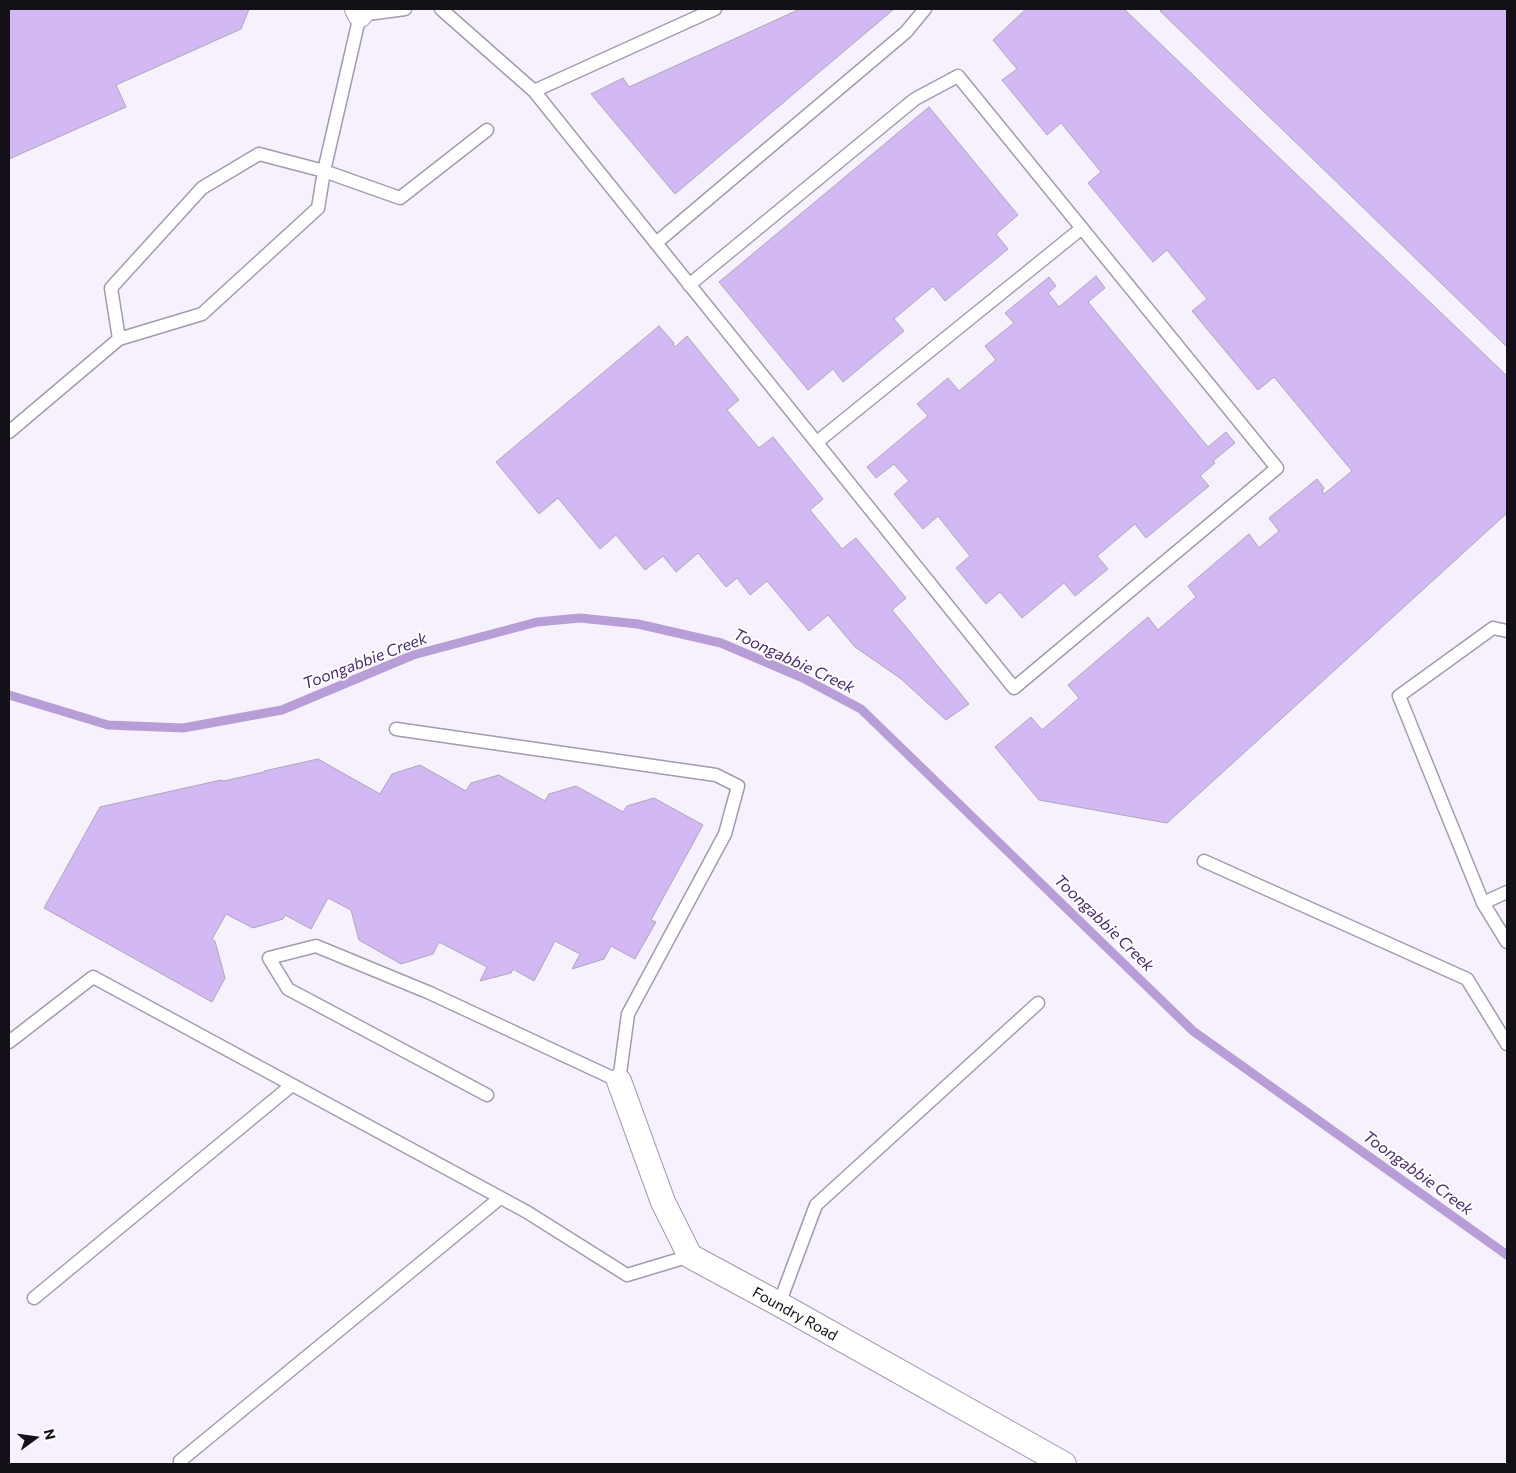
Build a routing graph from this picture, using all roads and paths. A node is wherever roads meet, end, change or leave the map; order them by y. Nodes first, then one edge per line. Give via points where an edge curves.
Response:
1 (405, 9) edge
2 (441, 9) edge
3 (715, 9) edge
4 (925, 9) edge
5 (358, 12) edge
6 (534, 92) junction
7 (487, 130) dead end
8 (324, 171) junction
9 (1082, 228) junction
10 (656, 243) junction
11 (689, 285) junction
12 (119, 339) junction
13 (9, 432) edge
14 (817, 442) junction
15 (1507, 631) edge
16 (396, 729) dead end
17 (1204, 860) dead end
18 (1507, 892) edge
19 (1482, 903) junction
20 (1507, 942) edge
21 (1038, 1003) dead end
22 (9, 1042) edge
23 (1507, 1044) edge
24 (619, 1081) junction
25 (292, 1085) junction
26 (487, 1095) dead end
27 (500, 1198) junction
28 (690, 1256) junction
29 (34, 1298) dead end
30 (779, 1304) junction
31 (180, 1461) dead end
32 (1064, 1464) edge

1 - 5 lane
2 - 6 lane
3 - 6 lane
4 - 10 lane via 906,32
5 - 8 lane
6 - 10 lane
7 - 8 lane via 400,198
8 - 12 lane via 318,208 202,314
8 - 12 lane via 259,154 202,188 111,288
9 - 11 lane via 958,76 915,99
9 - 14 lane
9 - 14 lane via 1277,468 1014,688
10 - 11 lane
11 - 14 lane
12 - 13 lane
15 - 19 lane via 1493,628 1399,696
16 - 24 lane via 716,775 738,786 725,834 628,1014
17 - 23 lane via 1467,979
18 - 19 lane
19 - 20 lane
21 - 30 lane via 816,1205
22 - 25 lane via 93,977
24 - 26 lane via 430,992 316,946 269,958 288,990
24 - 28 street via 663,1202
25 - 27 lane
25 - 29 lane
27 - 28 lane via 627,1274
27 - 31 lane
28 - 30 street, Foundry Road
30 - 32 street, Foundry Road

